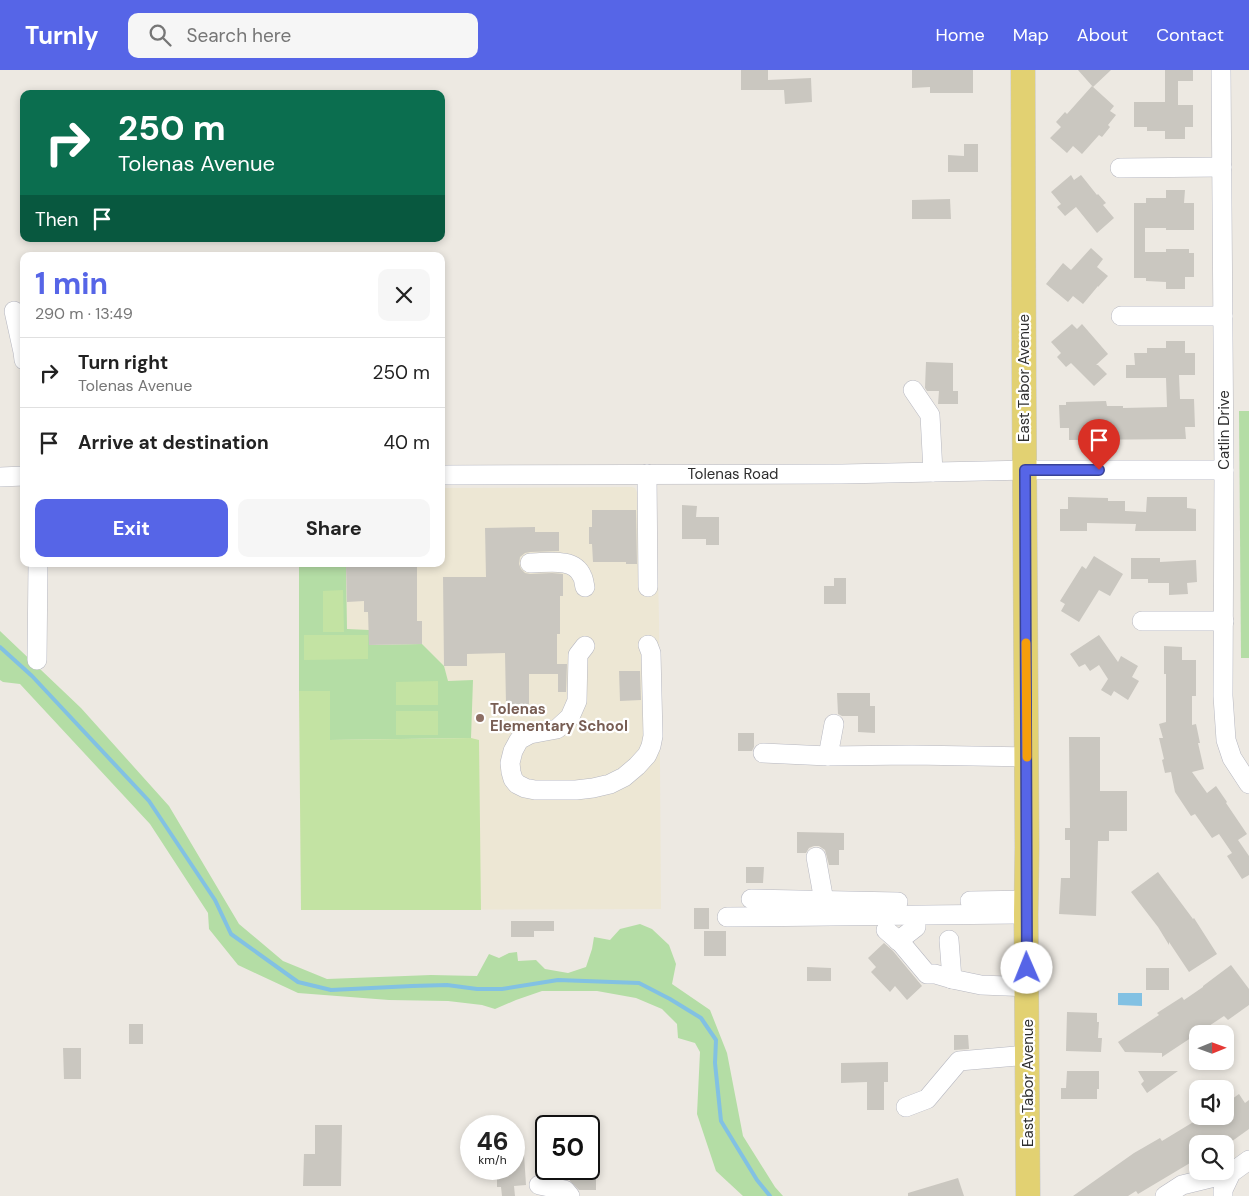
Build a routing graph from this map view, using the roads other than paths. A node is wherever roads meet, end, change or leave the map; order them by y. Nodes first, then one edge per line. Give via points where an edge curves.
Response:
1 (1023, 70) edge
2 (1221, 70) edge
3 (1222, 167) junction
4 (1120, 168) dead end
5 (14, 311) dead end
6 (1121, 316) dead end
7 (1223, 316) junction
8 (20, 340) edge
9 (913, 390) dead end
10 (1025, 470) junction
11 (1224, 470) junction
12 (933, 472) junction
13 (647, 474) junction
14 (445, 475) edge
15 (0, 476) edge
16 (20, 476) edge
17 (530, 563) dead end
18 (38, 567) edge
19 (648, 587) dead end
20 (585, 588) dead end
21 (1142, 621) dead end
22 (1224, 621) junction
23 (585, 646) dead end
24 (648, 646) dead end
25 (37, 660) dead end
26 (834, 724) dead end
27 (763, 753) dead end
28 (828, 756) junction
29 (1027, 758) junction
30 (1249, 784) edge
31 (816, 857) dead end
32 (751, 899) dead end
33 (824, 901) junction
34 (1026, 907) junction
35 (727, 917) dead end
36 (916, 927) dead end
37 (949, 940) dead end
38 (952, 979) junction
39 (1027, 987) junction
40 (1028, 1055) junction
41 (906, 1107) dead end
42 (1249, 1160) edge
43 (1234, 1171) edge
44 (1202, 1180) edge
45 (1228, 1180) edge
46 (539, 1185) dead end
47 (570, 1196) edge
48 (1028, 1196) edge
49 (1164, 1196) edge
50 (1223, 1196) edge

1 - 10 main road, East Tabor Avenue
2 - 3 street, Catlin Drive
3 - 4 street
3 - 7 street, Catlin Drive
5 - 8 street
6 - 7 street
7 - 11 street, Catlin Drive
9 - 12 street via 930,415
10 - 11 street, Tolenas Road
10 - 12 street, Tolenas Road
10 - 29 main road, East Tabor Avenue
11 - 22 street, Catlin Drive
12 - 13 street, Tolenas Road
13 - 14 street, Tolenas Road
13 - 19 street
15 - 16 street
17 - 20 street via 567,563 576,567
18 - 25 street
21 - 22 street
22 - 30 street, Catlin Drive via 1226,740 1232,758
23 - 24 street via 578,656 577,701 570,717 557,729 530,734 519,740 513,751 510,763 513,779 525,788 594,788 610,784 638,766 647,755 653,736 651,653
26 - 28 street
27 - 28 street
28 - 29 street
29 - 34 main road, East Tabor Avenue
31 - 33 street
32 - 33 street
33 - 34 street
34 - 35 street
34 - 39 main road, East Tabor Avenue
36 - 38 street via 892,935 927,974
37 - 38 street
38 - 39 street via 981,985
39 - 40 main road, East Tabor Avenue
40 - 41 street via 959,1061 927,1099
40 - 48 main road, East Tabor Avenue
42 - 43 street
44 - 49 street via 1182,1185
45 - 50 street
46 - 47 street via 565,1190

